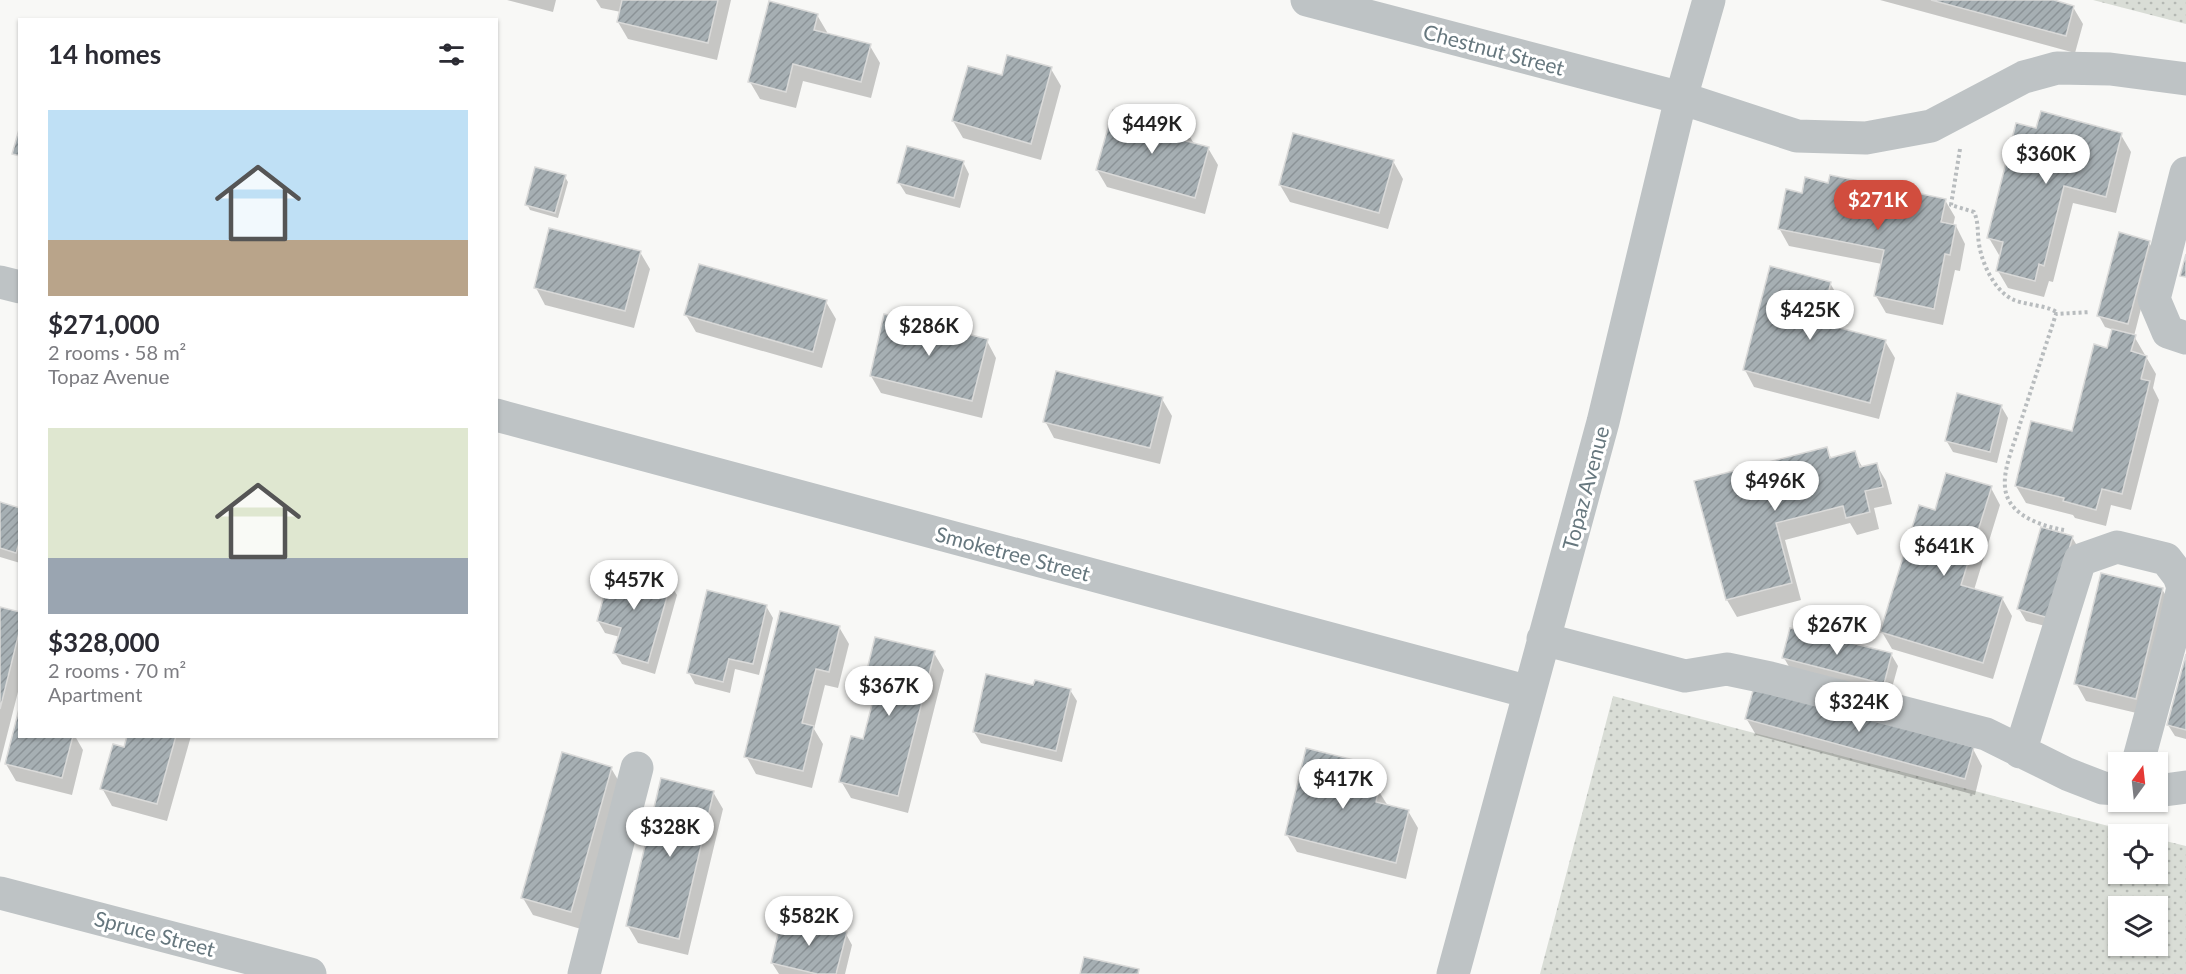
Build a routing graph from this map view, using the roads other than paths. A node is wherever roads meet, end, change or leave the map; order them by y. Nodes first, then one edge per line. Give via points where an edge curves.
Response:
1 (1307, 0) edge
2 (1709, 0) edge
3 (2186, 79) edge
4 (1682, 98) junction
5 (2186, 173) edge
6 (0, 282) edge
7 (18, 287) edge
8 (2186, 338) edge
9 (498, 416) edge
10 (1543, 639) junction
11 (1529, 692) junction
12 (2020, 752) junction
13 (2141, 752) edge
14 (636, 768) dead end
15 (2108, 788) edge
16 (2186, 788) edge
17 (2168, 790) edge
18 (0, 893) edge
19 (310, 974) edge
20 (584, 974) edge
21 (1453, 974) edge

1 - 4 street, Chestnut Street
2 - 4 street, Topaz Avenue
3 - 4 street, Chestnut Street via 2110,69 2057,68 2024,77 1931,126 1866,138 1797,136
4 - 10 street, Topaz Avenue via 1603,422
5 - 8 street via 2154,299 2168,332
6 - 7 street
9 - 11 street, Smoketree Street
10 - 11 street, Topaz Avenue
10 - 12 street via 1685,676 1726,669 1770,678 1986,734
11 - 21 street, Topaz Avenue
12 - 13 street via 2080,560 2117,547 2166,559 2182,586
12 - 15 street
14 - 20 street
16 - 17 street
18 - 19 street, Spruce Street

